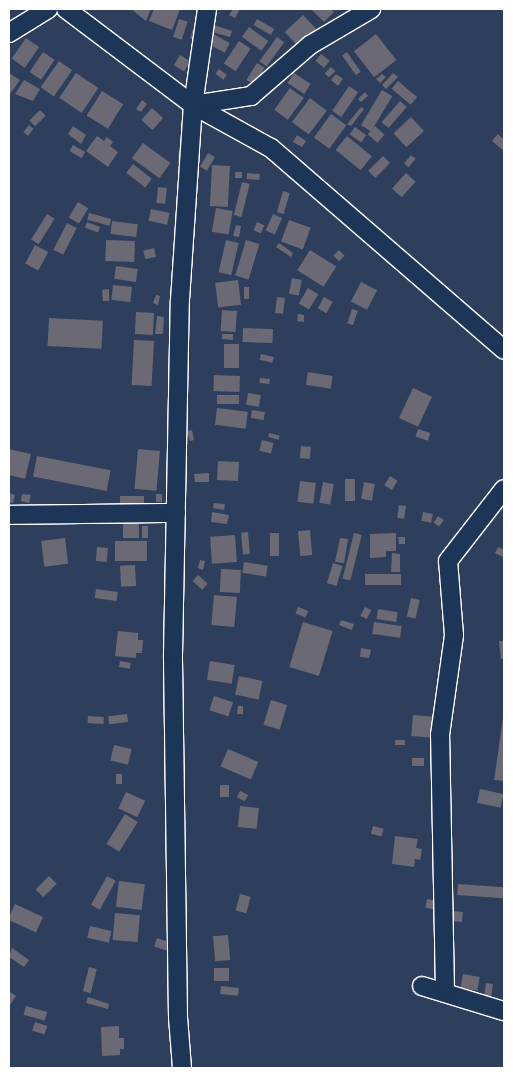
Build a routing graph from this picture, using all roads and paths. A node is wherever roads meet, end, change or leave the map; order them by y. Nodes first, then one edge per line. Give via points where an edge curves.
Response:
1 (48, 9) edge
2 (66, 9) edge
3 (206, 9) edge
4 (371, 9) edge
5 (9, 33) edge
6 (193, 105) junction
7 (504, 350) edge
8 (504, 489) edge
9 (176, 513) junction
10 (9, 515) edge
11 (422, 986) dead end
12 (445, 991) junction
13 (504, 1011) edge
14 (182, 1068) edge

1 - 5 street
2 - 6 street
3 - 6 street
4 - 6 street via 310,45 251,96
6 - 7 street via 271,148
6 - 9 street via 180,300
8 - 12 street via 448,561 454,635 440,735
9 - 10 street
9 - 14 street via 172,655
11 - 12 street
12 - 13 street

